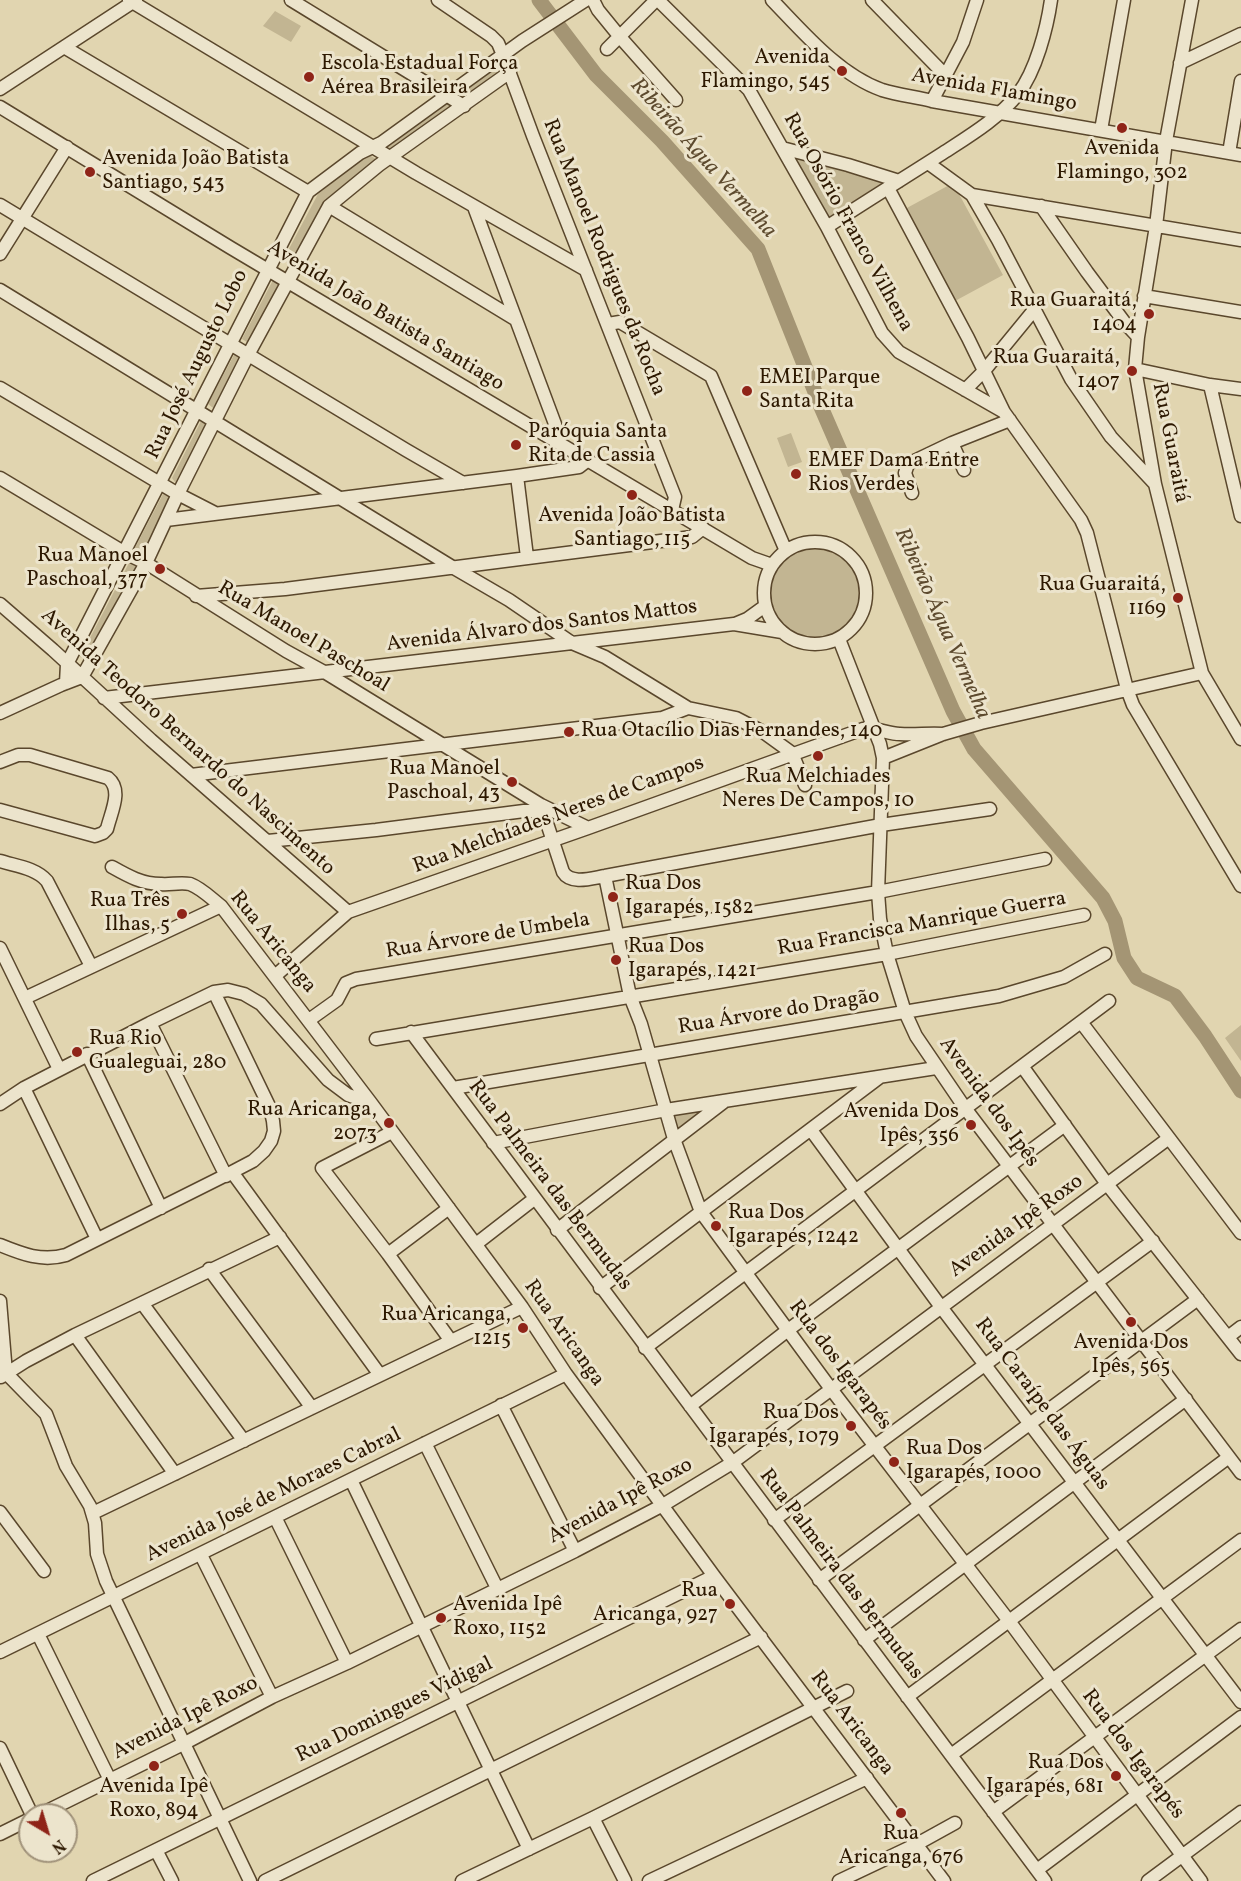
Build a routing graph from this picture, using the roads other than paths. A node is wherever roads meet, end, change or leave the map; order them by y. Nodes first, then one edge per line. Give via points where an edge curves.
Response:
1 (291, 0) edge
2 (438, 0) edge
3 (586, 0) edge
4 (593, 0) edge
5 (657, 0) edge
6 (772, 0) edge
7 (872, 0) edge
8 (1051, 0) edge
9 (1124, 0) edge
10 (1192, 0) edge
11 (133, 1) edge
12 (975, 2) edge
13 (1241, 34) edge
14 (620, 37) junction
15 (64, 47) junction
16 (607, 49) dead end
17 (503, 55) junction
18 (1180, 63) junction
19 (510, 72) junction
20 (946, 76) junction
21 (1241, 81) edge
22 (0, 88) edge
23 (446, 94) junction
24 (676, 99) dead end
25 (932, 100) junction
26 (464, 106) junction
27 (0, 107) edge
28 (1001, 112) junction
29 (1101, 130) junction
30 (1166, 141) junction
31 (67, 147) junction
32 (372, 147) junction
33 (782, 148) junction
34 (1235, 154) edge
35 (390, 158) junction
36 (928, 163) junction
37 (899, 181) junction
38 (888, 188) junction
39 (308, 192) junction
40 (972, 195) junction
41 (0, 205) edge
42 (1041, 206) junction
43 (329, 207) junction
44 (474, 207) junction
45 (22, 218) junction
46 (1156, 226) junction
47 (827, 227) junction
48 (1241, 240) edge
49 (0, 254) edge
50 (267, 270) junction
51 (586, 270) junction
52 (288, 281) junction
53 (0, 290) edge
54 (1144, 296) junction
55 (1034, 310) junction
56 (1241, 312) edge
57 (515, 319) junction
58 (608, 324) junction
59 (1138, 337) junction
60 (231, 345) junction
61 (248, 355) junction
62 (1135, 369) junction
63 (984, 370) junction
64 (1210, 385) junction
65 (0, 388) edge
66 (1241, 389) edge
67 (965, 390) junction
68 (198, 410) junction
69 (1007, 416) junction
70 (215, 420) junction
71 (550, 438) junction
72 (952, 443) junction
73 (588, 460) junction
74 (1235, 462) edge
75 (431, 465) junction
76 (964, 470) dead end
77 (517, 476) junction
78 (0, 478) edge
79 (161, 483) junction
80 (463, 483) junction
81 (316, 484) junction
82 (1155, 484) junction
83 (434, 488) junction
84 (912, 492) dead end
85 (178, 494) junction
86 (373, 495) junction
87 (342, 499) junction
88 (308, 503) junction
89 (672, 510) junction
90 (215, 513) junction
91 (369, 515) junction
92 (1241, 516) edge
93 (166, 520) junction
94 (703, 528) junction
95 (786, 551) junction
96 (125, 553) junction
97 (527, 557) junction
98 (752, 558) junction
99 (146, 563) junction
100 (772, 565) junction
101 (454, 568) junction
102 (765, 581) junction
103 (196, 596) junction
104 (0, 604) edge
105 (765, 606) junction
106 (734, 624) junction
107 (782, 633) junction
108 (839, 639) junction
109 (572, 643) junction
110 (67, 664) junction
111 (326, 673) junction
112 (1202, 673) junction
113 (82, 678) junction
114 (66, 683) junction
115 (1127, 689) junction
116 (104, 698) junction
117 (688, 708) junction
118 (0, 713) edge
119 (875, 727) junction
120 (927, 733) junction
121 (945, 733) junction
122 (1241, 739) edge
123 (880, 744) junction
124 (442, 745) junction
125 (792, 753) junction
126 (883, 758) junction
127 (0, 762) edge
128 (191, 775) junction
129 (805, 785) dead end
130 (542, 808) junction
131 (990, 808) dead end
132 (0, 810) edge
133 (881, 825) junction
134 (588, 828) junction
135 (551, 840) junction
136 (268, 841) junction
137 (1046, 859) dead end
138 (0, 861) edge
139 (112, 867) dead end
140 (605, 876) junction
141 (1241, 886) edge
142 (878, 892) junction
143 (221, 906) junction
144 (348, 912) junction
145 (1084, 915) dead end
146 (616, 936) junction
147 (0, 948) edge
148 (887, 954) junction
149 (1105, 954) dead end
150 (91, 966) junction
151 (276, 975) junction
152 (214, 992) junction
153 (630, 996) junction
154 (25, 998) junction
155 (1109, 1000) dead end
156 (905, 1012) junction
157 (309, 1020) junction
158 (1081, 1022) junction
159 (150, 1023) junction
160 (411, 1032) junction
161 (376, 1038) dead end
162 (87, 1054) junction
163 (650, 1054) junction
164 (1022, 1066) junction
165 (936, 1068) junction
166 (59, 1069) junction
167 (881, 1077) junction
168 (24, 1088) junction
169 (453, 1088) junction
170 (726, 1100) junction
171 (371, 1103) junction
172 (0, 1104) edge
173 (965, 1108) junction
174 (666, 1110) junction
175 (1065, 1125) junction
176 (811, 1130) junction
177 (392, 1132) junction
178 (1169, 1138) junction
179 (674, 1139) junction
180 (493, 1143) junction
181 (1010, 1166) junction
182 (229, 1174) junction
183 (1107, 1184) junction
184 (856, 1191) junction
185 (534, 1199) junction
186 (161, 1208) junction
187 (449, 1209) junction
188 (700, 1212) junction
189 (1052, 1224) junction
190 (557, 1230) junction
191 (1241, 1233) edge
192 (280, 1237) junction
193 (97, 1239) junction
194 (1153, 1240) junction
195 (476, 1244) junction
196 (0, 1245) edge
197 (898, 1249) junction
198 (388, 1254) junction
199 (209, 1269) junction
200 (745, 1273) junction
201 (1096, 1282) junction
202 (600, 1288) junction
203 (1198, 1299) junction
204 (0, 1301) edge
205 (142, 1303) junction
206 (522, 1307) junction
207 (941, 1307) junction
208 (1241, 1327) edge
209 (788, 1330) junction
210 (75, 1335) junction
211 (1228, 1337) junction
212 (1141, 1340) junction
213 (451, 1341) junction
214 (645, 1347) junction
215 (1241, 1354) edge
216 (986, 1364) junction
217 (566, 1374) junction
218 (3, 1375) edge
219 (380, 1375) junction
220 (831, 1389) junction
221 (1185, 1399) junction
222 (501, 1405) junction
223 (690, 1406) junction
224 (312, 1408) junction
225 (1030, 1424) junction
226 (244, 1441) junction
227 (426, 1443) junction
228 (875, 1447) junction
229 (1229, 1457) junction
230 (732, 1463) junction
231 (1241, 1473) edge
232 (175, 1474) junction
233 (351, 1480) junction
234 (1075, 1482) junction
235 (663, 1505) junction
236 (919, 1506) junction
237 (0, 1512) edge
238 (93, 1513) junction
239 (275, 1517) junction
240 (774, 1520) junction
241 (1118, 1539) junction
242 (1241, 1540) edge
243 (575, 1551) junction
244 (201, 1555) junction
245 (965, 1566) junction
246 (44, 1571) dead end
247 (714, 1576) junction
248 (819, 1580) junction
249 (497, 1588) junction
250 (114, 1597) junction
251 (1162, 1598) junction
252 (1009, 1622) junction
253 (422, 1625) junction
254 (1241, 1629) edge
255 (38, 1634) junction
256 (760, 1637) junction
257 (864, 1640) junction
258 (0, 1652) edge
259 (1206, 1655) junction
260 (347, 1663) junction
261 (1051, 1680) junction
262 (847, 1691) dead end
263 (272, 1697) junction
264 (907, 1697) junction
265 (459, 1702) junction
266 (1241, 1702) edge
267 (814, 1707) junction
268 (1241, 1717) edge
269 (1095, 1737) junction
270 (185, 1743) junction
271 (0, 1748) edge
272 (951, 1755) junction
273 (491, 1768) junction
274 (867, 1778) junction
275 (110, 1780) junction
276 (1138, 1795) junction
277 (26, 1803) edge
278 (63, 1803) edge
279 (993, 1812) junction
280 (1241, 1812) edge
281 (593, 1818) junction
282 (221, 1819) junction
283 (955, 1823) dead end
284 (18, 1825) edge
285 (0, 1834) edge
286 (917, 1844) junction
287 (530, 1849) junction
288 (156, 1850) junction
289 (1182, 1856) junction
290 (1037, 1870) junction
291 (93, 1881) edge
292 (172, 1881) edge
293 (250, 1881) edge
294 (265, 1881) edge
295 (462, 1881) edge
296 (625, 1881) edge
297 (649, 1881) edge
298 (839, 1881) edge
299 (944, 1881) edge
300 (1046, 1881) edge
301 (1148, 1881) edge
302 (1201, 1881) edge

1 - 23 street
2 - 17 street, Rua Manoel Rodrigues da Rocha via 490,36
3 - 17 street, Rua José Augusto Lobo
4 - 14 street
5 - 14 street
5 - 33 street, Rua Osório Franco Vilhena via 749,90
6 - 25 street, Avenida Flamingo via 817,47 859,78 882,90
7 - 20 street
8 - 28 street via 1031,69 1019,93
9 - 29 street
10 - 18 street, Rua Guaraitá
11 - 15 street
11 - 32 street
12 - 20 street via 963,42
13 - 18 street
14 - 16 street
14 - 24 street
15 - 22 street
15 - 39 street
17 - 19 street, Rua Manoel Rodrigues da Rocha
17 - 23 street, Rua José Augusto Lobo
18 - 30 street, Rua Guaraitá
19 - 26 street, Rua José Augusto Lobo
19 - 51 street, Rua Manoel Rodrigues da Rocha
20 - 25 street
21 - 34 street
23 - 26 street
23 - 32 street, Rua José Augusto Lobo
25 - 28 street, Avenida Flamingo
26 - 35 street, Rua José Augusto Lobo
27 - 31 street, Avenida João Batista Santiago
28 - 29 street, Avenida Flamingo
28 - 36 street
29 - 30 street, Avenida Flamingo
30 - 34 street, Avenida Flamingo
30 - 46 street, Rua Guaraitá
31 - 45 street
31 - 50 street, Avenida João Batista Santiago
32 - 35 street
32 - 39 street, Rua José Augusto Lobo
33 - 37 street
33 - 47 street, Rua Osório Franco Vilhena
35 - 43 street, Rua José Augusto Lobo
35 - 44 street
36 - 37 street
36 - 40 street
37 - 38 street
38 - 47 street
38 - 63 street
39 - 50 street, Rua José Augusto Lobo
40 - 42 street
40 - 55 street
41 - 45 street
42 - 46 street
42 - 59 street
43 - 52 street, Rua José Augusto Lobo
43 - 57 street
44 - 51 street
44 - 57 street
45 - 49 street
45 - 60 street
46 - 48 street
46 - 54 street, Rua Guaraitá
47 - 67 street, Rua Osório Franco Vilhena via 892,346
50 - 52 street, Avenida João Batista Santiago
50 - 60 street, Rua José Augusto Lobo
51 - 58 street, Rua Manoel Rodrigues da Rocha
52 - 61 street, Rua José Augusto Lobo
52 - 71 street, Avenida João Batista Santiago
53 - 68 street
54 - 56 street
54 - 59 street, Rua Guaraitá
55 - 63 street
55 - 82 street via 1080,393 1111,437
57 - 71 street via 555,424
58 - 89 street, Rua Manoel Rodrigues da Rocha via 675,497
58 - 95 street via 621,322 709,373
59 - 62 street, Rua Guaraitá
60 - 61 street
60 - 68 street, Rua José Augusto Lobo
61 - 70 street, Rua José Augusto Lobo
61 - 75 street
62 - 64 street
62 - 82 street, Rua Guaraitá
63 - 67 street
63 - 69 street
64 - 66 street
64 - 74 street
65 - 79 street
67 - 69 street, Rua Osório Franco Vilhena
68 - 70 street
68 - 79 street, Rua José Augusto Lobo
69 - 72 street
69 - 115 street, Rua Osório Franco Vilhena via 1087,533
70 - 81 street
70 - 85 street, Rua José Augusto Lobo
71 - 73 street, Avenida João Batista Santiago
72 - 76 street
72 - 84 street via 908,464 905,473
73 - 77 street via 579,467
73 - 89 street, Avenida João Batista Santiago
74 - 92 street
75 - 80 street
75 - 83 street
77 - 80 street
77 - 97 street
78 - 96 street, Rua Manoel Paschoal
79 - 85 street
79 - 96 street, Rua José Augusto Lobo
80 - 83 street
81 - 87 street
81 - 88 street via 316,493
82 - 112 street, Rua Guaraitá
83 - 86 street
85 - 90 street
85 - 93 street, Rua José Augusto Lobo
86 - 87 street
86 - 91 street
87 - 88 street
87 - 91 street
88 - 90 street
89 - 94 street, Avenida João Batista Santiago
90 - 93 street
91 - 101 street
93 - 99 street, Rua José Augusto Lobo
94 - 97 street via 692,537
94 - 98 street, Avenida João Batista Santiago
95 - 100 street
95 - 108 street via 805,543 826,542 845,551 860,566 866,579 865,607 860,620
96 - 99 street, Rua Manoel Paschoal
96 - 110 street, Rua José Augusto Lobo
97 - 101 street
98 - 100 street, Avenida João Batista Santiago
98 - 102 street, Avenida João Batista Santiago
99 - 103 street, Rua Manoel Paschoal
99 - 113 street, Rua José Augusto Lobo
100 - 102 street
101 - 103 street
101 - 109 street
102 - 105 street
103 - 111 street, Rua Manoel Paschoal
104 - 110 street, Avenida Teodoro Bernardo do Nascimento
105 - 106 street, Avenida Álvaro dos Santos Mattos
105 - 107 street
106 - 107 street, Avenida Álvaro dos Santos Mattos
106 - 109 street, Avenida Álvaro dos Santos Mattos
107 - 108 street via 803,643
108 - 119 street, Avenida dos Ipês
109 - 111 street, Avenida Álvaro dos Santos Mattos
109 - 117 street via 605,657
110 - 113 street, Avenida Teodoro Bernardo do Nascimento
110 - 114 street
111 - 116 street, Avenida Álvaro dos Santos Mattos
111 - 124 street, Rua Manoel Paschoal
112 - 115 street
112 - 122 street, Rua Guaraitá
113 - 114 street
113 - 116 street, Avenida Teodoro Bernardo do Nascimento
114 - 118 street
115 - 121 street
115 - 141 street, Rua Osório Franco Vilhena via 1145,728
116 - 128 street, Avenida Teodoro Bernardo do Nascimento
117 - 124 street via 662,718
117 - 125 street via 736,718
119 - 120 street via 893,733
119 - 123 street, Avenida dos Ipês
119 - 125 street, Rua Melchíades Neres de Campos
120 - 121 street
120 - 123 street
121 - 126 street
123 - 126 street, Avenida dos Ipês
124 - 128 street
124 - 130 street, Rua Manoel Paschoal
125 - 129 street
125 - 134 street, Rua Melchíades Neres de Campos
126 - 133 street, Avenida dos Ipês
127 - 132 street via 30,755 108,778 116,792 107,829 95,836
128 - 136 street, Avenida Teodoro Bernardo do Nascimento
130 - 134 street, Rua Manoel Paschoal
130 - 135 street
130 - 136 street
131 - 133 street
133 - 140 street
133 - 142 street, Avenida dos Ipês
134 - 135 street, Rua Melchíades Neres de Campos
135 - 140 street via 567,878
135 - 144 street, Rua Melchíades Neres de Campos
136 - 144 street, Avenida Teodoro Bernardo do Nascimento
137 - 142 street, Rua Árvore de Umbela
138 - 150 street via 43,875
139 - 143 street, Rua Aricanga via 142,882 190,885
140 - 146 street, Rua dos Igarapés
142 - 146 street, Rua Árvore de Umbela
142 - 148 street, Avenida dos Ipês
143 - 150 street
143 - 151 street, Rua Aricanga
144 - 151 street, Rua Melchíades Neres de Campos
145 - 148 street, Rua Francisca Manrique Guerra
146 - 153 street, Rua dos Igarapés
146 - 157 street, Rua Árvore de Umbela via 349,981 337,1000
147 - 154 street
148 - 153 street, Rua Francisca Manrique Guerra
148 - 156 street, Avenida dos Ipês
149 - 156 street, Rua Árvore do Dragão via 1064,977 1032,987
150 - 154 street
151 - 157 street, Rua Aricanga
152 - 159 street
152 - 171 street via 236,991 254,999 327,1080 348,1095
152 - 182 street via 270,1108 274,1131 264,1151
153 - 160 street, Rua Francisca Manrique Guerra
153 - 163 street, Rua dos Igarapés
154 - 166 street
155 - 158 street
156 - 163 street, Rua Árvore do Dragão
156 - 165 street, Avenida dos Ipês
157 - 171 street, Rua Aricanga
158 - 164 street
158 - 178 street
159 - 162 street
159 - 182 street
160 - 161 street, Rua Francisca Manrique Guerra
160 - 169 street, Rua Palmeira das Bermudas
162 - 166 street
162 - 186 street
163 - 169 street, Rua Árvore do Dragão
163 - 174 street, Rua dos Igarapés
164 - 173 street
164 - 175 street
165 - 167 street
165 - 173 street, Avenida dos Ipês
166 - 168 street
167 - 170 street
167 - 176 street
168 - 172 street
168 - 193 street
169 - 180 street, Rua Palmeira das Bermudas
170 - 174 street
170 - 179 street
171 - 177 street, Rua Aricanga
173 - 181 street, Avenida dos Ipês
173 - 184 street
174 - 179 street, Rua dos Igarapés
174 - 180 street
175 - 181 street
175 - 183 street
176 - 184 street, Rua Caraípe das Águas
176 - 188 street
177 - 187 street, Rua Aricanga
177 - 198 street via 322,1168
178 - 183 street, Avenida Ipê Roxo
178 - 191 street
179 - 188 street, Rua dos Igarapés
179 - 190 street
180 - 185 street, Rua Palmeira das Bermudas
181 - 189 street, Avenida dos Ipês
181 - 197 street
182 - 186 street
182 - 192 street
183 - 189 street, Avenida Ipê Roxo
183 - 194 street
184 - 197 street, Rua Caraípe das Águas
184 - 200 street
185 - 190 street, Rua Palmeira das Bermudas
185 - 195 street
186 - 193 street
187 - 195 street, Rua Aricanga
187 - 198 street
188 - 200 street, Rua dos Igarapés
188 - 202 street
189 - 201 street, Avenida dos Ipês
189 - 207 street, Avenida Ipê Roxo
190 - 202 street, Rua Palmeira das Bermudas
192 - 199 street
192 - 219 street
193 - 196 street via 66,1255 47,1259
194 - 201 street
194 - 203 street
195 - 206 street, Rua Aricanga
197 - 207 street, Rua Caraípe das Águas
197 - 209 street
198 - 213 street
199 - 205 street
199 - 224 street
200 - 209 street, Rua dos Igarapés
200 - 214 street
201 - 212 street, Avenida dos Ipês
201 - 216 street
202 - 214 street, Rua Palmeira das Bermudas
203 - 211 street
203 - 212 street
204 - 218 street
205 - 210 street
205 - 226 street
206 - 213 street
206 - 217 street, Rua Aricanga
207 - 216 street, Rua Caraípe das Águas
207 - 220 street, Avenida Ipê Roxo
208 - 211 street
209 - 220 street, Rua dos Igarapés
209 - 223 street
210 - 218 street
210 - 232 street
211 - 215 street
212 - 221 street, Avenida dos Ipês
212 - 225 street
213 - 219 street
214 - 223 street, Rua Palmeira das Bermudas
216 - 225 street, Rua Caraípe das Águas
216 - 228 street
217 - 222 street, Avenida José de Moraes Cabral
217 - 235 street, Rua Aricanga
218 - 238 street via 46,1414 66,1466
219 - 224 street
220 - 228 street, Rua dos Igarapés
220 - 230 street, Avenida Ipê Roxo
221 - 229 street, Avenida dos Ipês
221 - 234 street
222 - 227 street, Avenida José de Moraes Cabral
222 - 243 street
223 - 230 street, Rua Palmeira das Bermudas
224 - 226 street
225 - 234 street, Rua Caraípe das Águas
225 - 236 street
226 - 232 street
227 - 233 street, Avenida José de Moraes Cabral
227 - 249 street
228 - 236 street, Rua dos Igarapés
228 - 240 street
229 - 231 street, Avenida dos Ipês
229 - 241 street
230 - 235 street, Avenida Ipê Roxo
230 - 240 street, Rua Palmeira das Bermudas
232 - 238 street
233 - 239 street, Avenida José de Moraes Cabral
233 - 253 street
234 - 241 street, Rua Caraípe das Águas
234 - 245 street
235 - 243 street, Avenida Ipê Roxo
235 - 247 street, Rua Aricanga
236 - 245 street, Rua dos Igarapés
236 - 248 street
237 - 246 street
238 - 250 street via 100,1567
239 - 244 street, Avenida José de Moraes Cabral
239 - 260 street
240 - 248 street, Rua Palmeira das Bermudas
241 - 251 street, Rua Caraípe das Águas
241 - 252 street
242 - 251 street
243 - 249 street, Avenida Ipê Roxo
244 - 250 street, Avenida José de Moraes Cabral
244 - 263 street
245 - 252 street, Rua dos Igarapés
245 - 257 street
247 - 256 street, Rua Aricanga
247 - 265 street, Rua Domingues Vidigal
248 - 257 street, Rua Palmeira das Bermudas
249 - 253 street, Avenida Ipê Roxo
250 - 255 street, Avenida José de Moraes Cabral
250 - 270 street
251 - 259 street, Rua Caraípe das Águas
251 - 261 street
252 - 261 street, Rua dos Igarapés
252 - 264 street
253 - 260 street, Avenida Ipê Roxo
253 - 265 street
254 - 259 street
255 - 258 street, Avenida José de Moraes Cabral
255 - 275 street
256 - 267 street, Rua Aricanga
256 - 273 street
257 - 264 street, Rua Palmeira das Bermudas
259 - 266 street, Rua Caraípe das Águas
259 - 269 street
260 - 263 street, Avenida Ipê Roxo
261 - 269 street, Rua dos Igarapés
261 - 272 street
262 - 267 street
263 - 270 street, Avenida Ipê Roxo
264 - 272 street, Rua Palmeira das Bermudas
265 - 273 street
265 - 282 street, Rua Domingues Vidigal
267 - 274 street, Rua Aricanga
267 - 281 street
268 - 276 street
269 - 276 street, Rua dos Igarapés
269 - 279 street
270 - 275 street, Avenida Ipê Roxo
270 - 282 street
271 - 277 street
272 - 279 street, Rua Palmeira das Bermudas
273 - 287 street
273 - 294 street
274 - 286 street, Rua Aricanga
274 - 297 street
275 - 278 street, Avenida Ipê Roxo
276 - 289 street, Rua dos Igarapés
276 - 290 street
279 - 290 street, Rua Palmeira das Bermudas
280 - 289 street
281 - 287 street
281 - 296 street
282 - 288 street, Rua Domingues Vidigal
282 - 293 street
283 - 286 street
284 - 285 street
286 - 298 street
286 - 299 street, Rua Aricanga
287 - 295 street
288 - 291 street, Rua Domingues Vidigal
288 - 292 street
289 - 301 street
289 - 302 street, Rua dos Igarapés
290 - 300 street, Rua Palmeira das Bermudas

